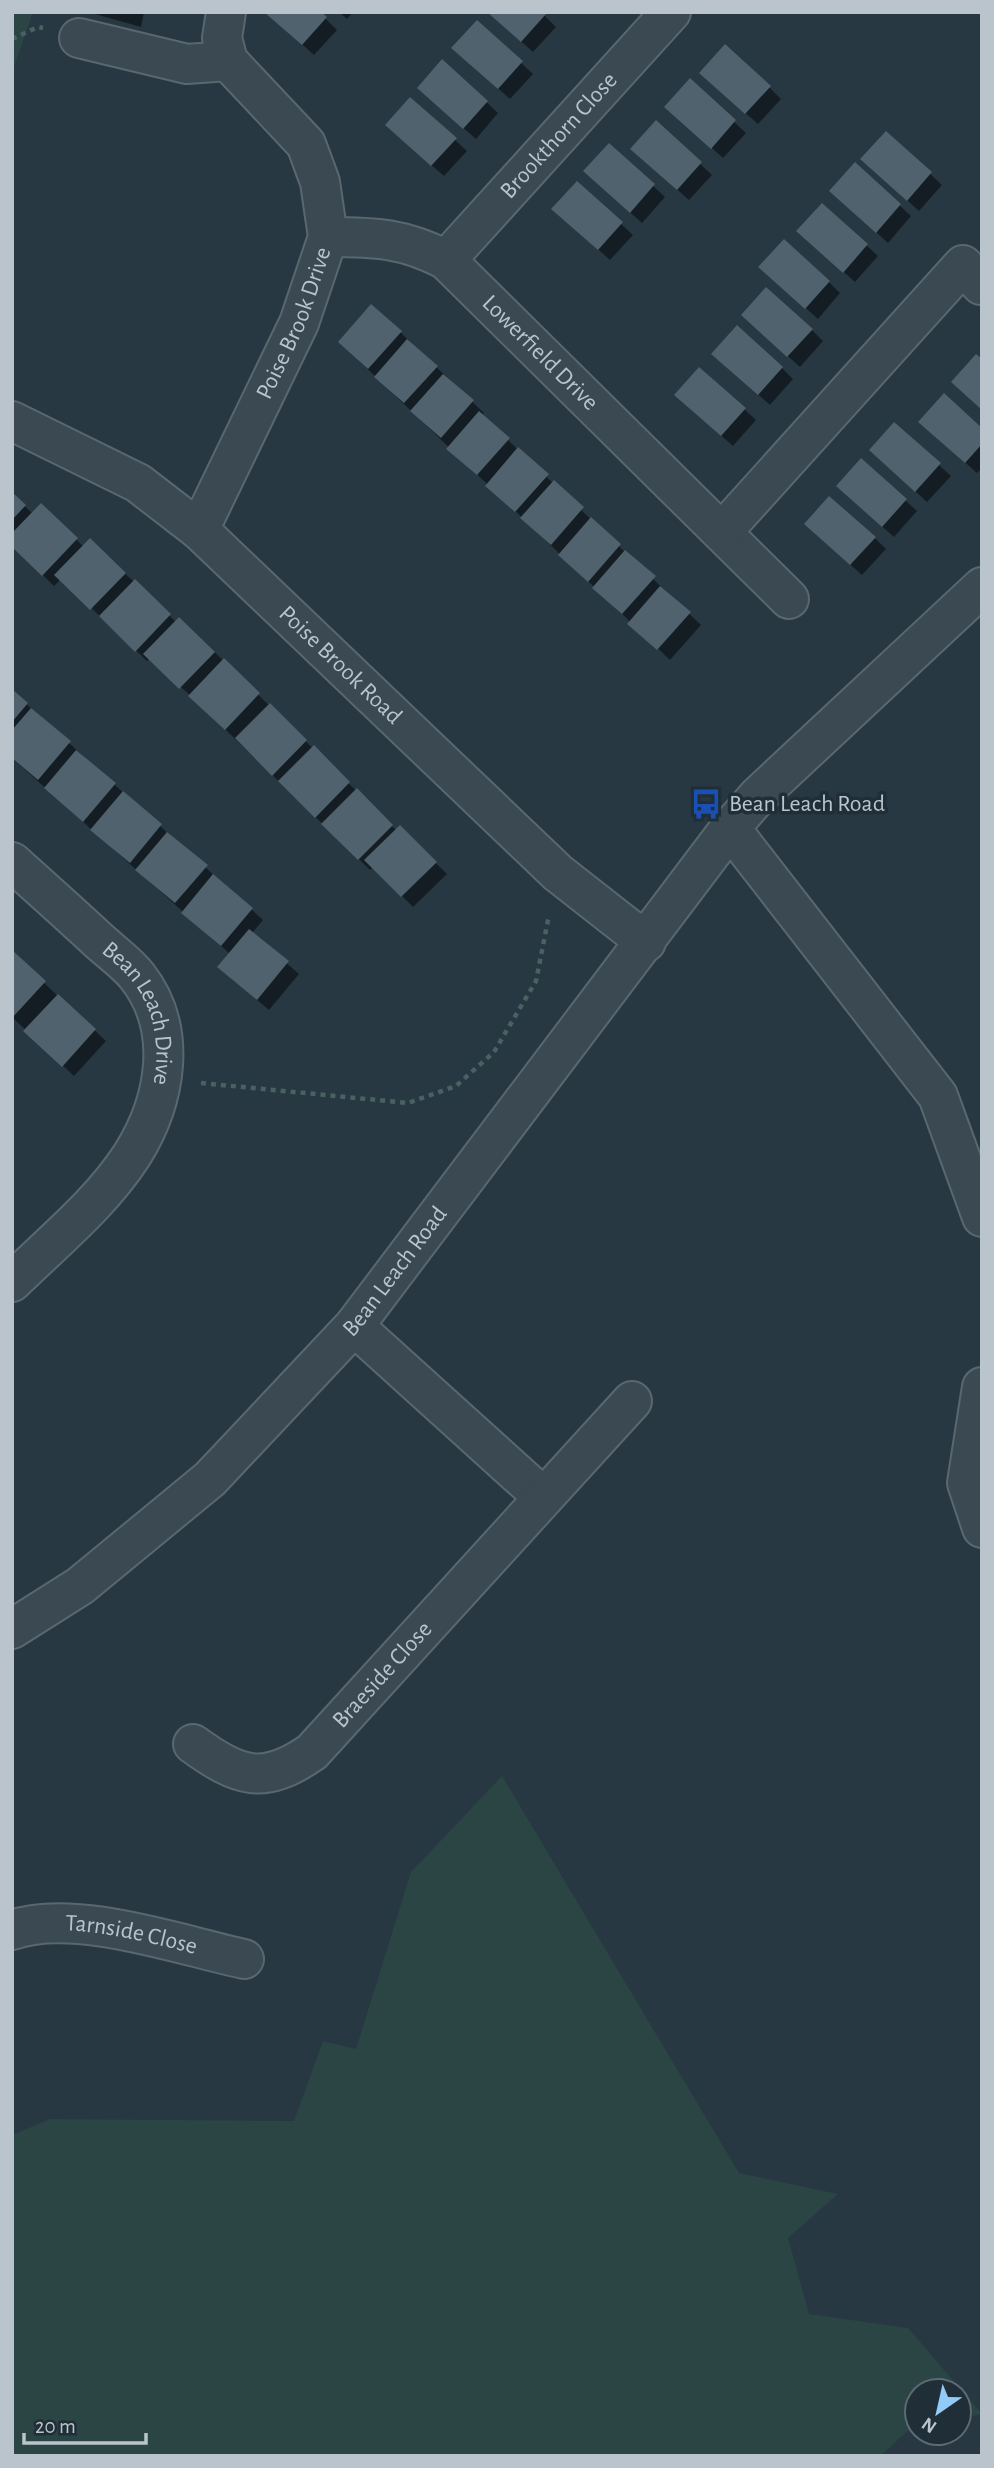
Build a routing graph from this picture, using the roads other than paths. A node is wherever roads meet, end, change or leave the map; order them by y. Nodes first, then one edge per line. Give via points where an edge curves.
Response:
1 (226, 12) edge
2 (671, 12) edge
3 (79, 38) dead end
4 (228, 61) junction
5 (328, 237) junction
6 (446, 260) junction
7 (963, 265) edge
8 (12, 421) edge
9 (199, 530) junction
10 (722, 532) junction
11 (982, 587) edge
12 (789, 599) dead end
13 (730, 828) junction
14 (12, 862) edge
15 (646, 942) junction
16 (982, 1217) edge
17 (12, 1282) edge
18 (354, 1326) junction
19 (982, 1387) edge
20 (632, 1401) dead end
21 (542, 1496) junction
22 (982, 1528) edge
23 (12, 1629) edge
24 (195, 1742) dead end
25 (14, 1927) edge
26 (244, 1959) dead end

1 - 4 street via 222,38
2 - 6 street, Brookthorn Close
3 - 4 street via 187,64
4 - 5 street, Poise Brook Drive via 306,144 320,182
5 - 6 street, Lowerfield Drive via 381,237 418,245
5 - 9 street, Poise Brook Drive via 299,323
6 - 10 street, Lowerfield Drive
7 - 10 street
8 - 9 street, Poise Brook Road via 138,483
9 - 15 street, Poise Brook Road via 558,873
10 - 12 street, Lowerfield Drive
11 - 13 street, Bean Leach Road via 758,796
13 - 15 street, Bean Leach Road
13 - 16 street via 938,1096
14 - 17 street, Bean Leach Drive via 137,976 158,1010 165,1044 162,1079 133,1154 104,1191
15 - 18 street, Bean Leach Road
18 - 21 street
18 - 23 street, Bean Leach Road via 210,1479 80,1586
19 - 22 street via 967,1483
20 - 21 street, Braeside Close
21 - 24 street, Braeside Close via 312,1752 288,1769 240,1772 221,1764
25 - 26 street, Tarnside Close via 55,1922 103,1927

